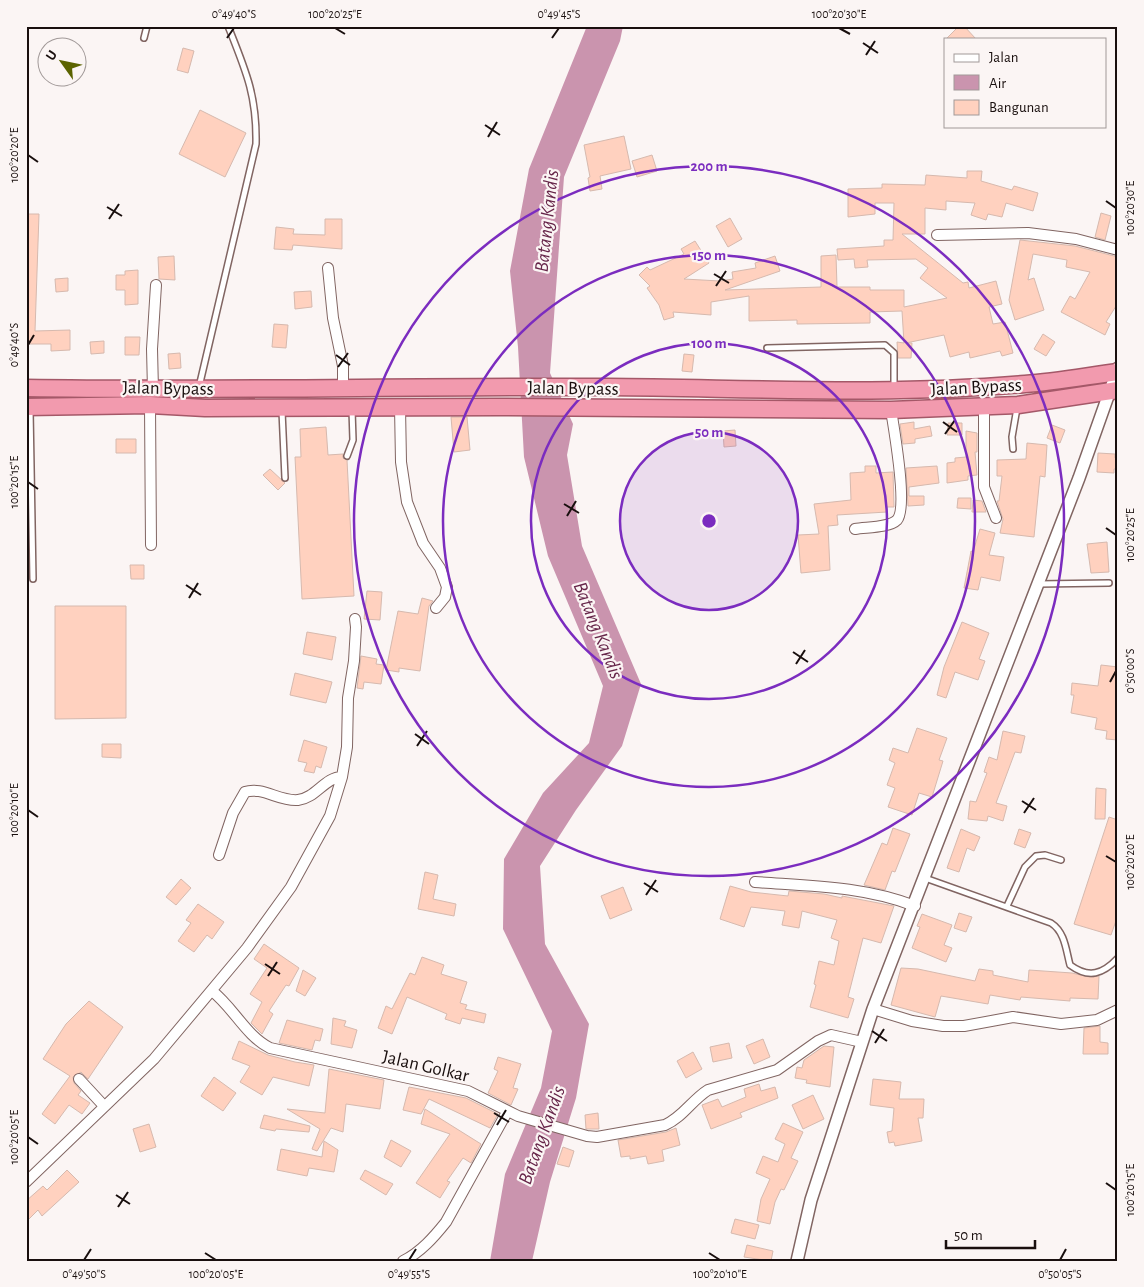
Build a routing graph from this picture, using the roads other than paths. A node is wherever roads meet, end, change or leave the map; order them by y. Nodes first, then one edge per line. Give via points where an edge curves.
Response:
1 (147, 26) edge
2 (230, 28) edge
3 (144, 38) dead end
4 (937, 235) dead end
5 (1118, 250) edge
6 (328, 268) dead end
7 (156, 284) dead end
8 (766, 348) dead end
9 (1117, 371) edge
10 (26, 388) edge
11 (343, 388) junction
12 (198, 390) junction
13 (894, 390) junction
14 (841, 391) junction
15 (1113, 391) edge
16 (151, 398) junction
17 (1018, 405) junction
18 (28, 407) edge
19 (352, 407) junction
20 (400, 407) junction
21 (281, 408) junction
22 (984, 408) junction
23 (841, 410) junction
24 (891, 410) junction
25 (1013, 449) dead end
26 (348, 456) dead end
27 (285, 478) dead end
28 (996, 518) dead end
29 (856, 528) dead end
30 (151, 545) dead end
31 (33, 579) dead end
32 (1109, 583) dead end
33 (1037, 584) junction
34 (436, 608) dead end
35 (354, 619) dead end
36 (342, 778) junction
37 (219, 855) dead end
38 (1061, 860) dead end
39 (925, 878) junction
40 (755, 882) dead end
41 (915, 906) junction
42 (1007, 906) junction
43 (1118, 958) edge
44 (212, 990) junction
45 (873, 1009) junction
46 (1118, 1010) edge
47 (862, 1042) junction
48 (79, 1079) dead end
49 (104, 1106) junction
50 (508, 1112) junction
51 (26, 1182) edge
52 (403, 1261) edge
53 (797, 1261) edge

1 - 3 lane
2 - 12 lane via 252,87 256,144
4 - 5 street via 1028,233 1076,239
6 - 11 street via 333,318 343,366
7 - 16 street
8 - 13 lane via 885,345 890,347 894,357
9 - 13 highway, Jalan Bypass via 1020,385
9 - 15 street
10 - 16 highway, Jalan Bypass
11 - 12 highway, Jalan Bypass
11 - 14 highway, Jalan Bypass via 606,387
12 - 16 highway, Jalan Bypass
13 - 14 highway, Jalan Bypass
14 - 23 highway
15 - 17 highway, Jalan Bypass
15 - 33 street
16 - 18 highway, Jalan Bypass
16 - 21 highway, Jalan Bypass
16 - 30 street
17 - 22 highway, Jalan Bypass
17 - 25 lane
18 - 31 lane
19 - 20 highway, Jalan Bypass
19 - 21 highway, Jalan Bypass
19 - 26 lane via 353,440
20 - 23 highway, Jalan Bypass
20 - 34 street via 401,462 407,502 423,543 440,568 447,587 445,597
21 - 27 lane
22 - 24 highway, Jalan Bypass
22 - 28 street via 984,487
23 - 24 highway, Jalan Bypass
24 - 29 street via 901,491 900,514 891,524
32 - 33 lane
33 - 39 street
35 - 36 street via 354,661
36 - 37 street via 336,777 315,793 299,800 280,799 256,790 245,792 233,814
36 - 44 street via 330,816 291,887
38 - 42 lane via 1036,856 1025,867
39 - 41 street
39 - 42 lane
40 - 41 street via 854,889
41 - 45 street
42 - 43 lane via 1058,928 1070,965 1079,972 1099,973
44 - 49 street via 154,1059
44 - 50 street, Jalan Golkar via 226,1001 261,1044 270,1048 468,1091
45 - 46 street via 943,1026 964,1026 1013,1017 1061,1024 1097,1020
45 - 47 street
47 - 50 street, Jalan Golkar via 839,1035 825,1038 777,1070 708,1090 666,1125 597,1136
47 - 53 street via 809,1207
48 - 49 street
49 - 51 street
50 - 52 street via 446,1222 414,1256

